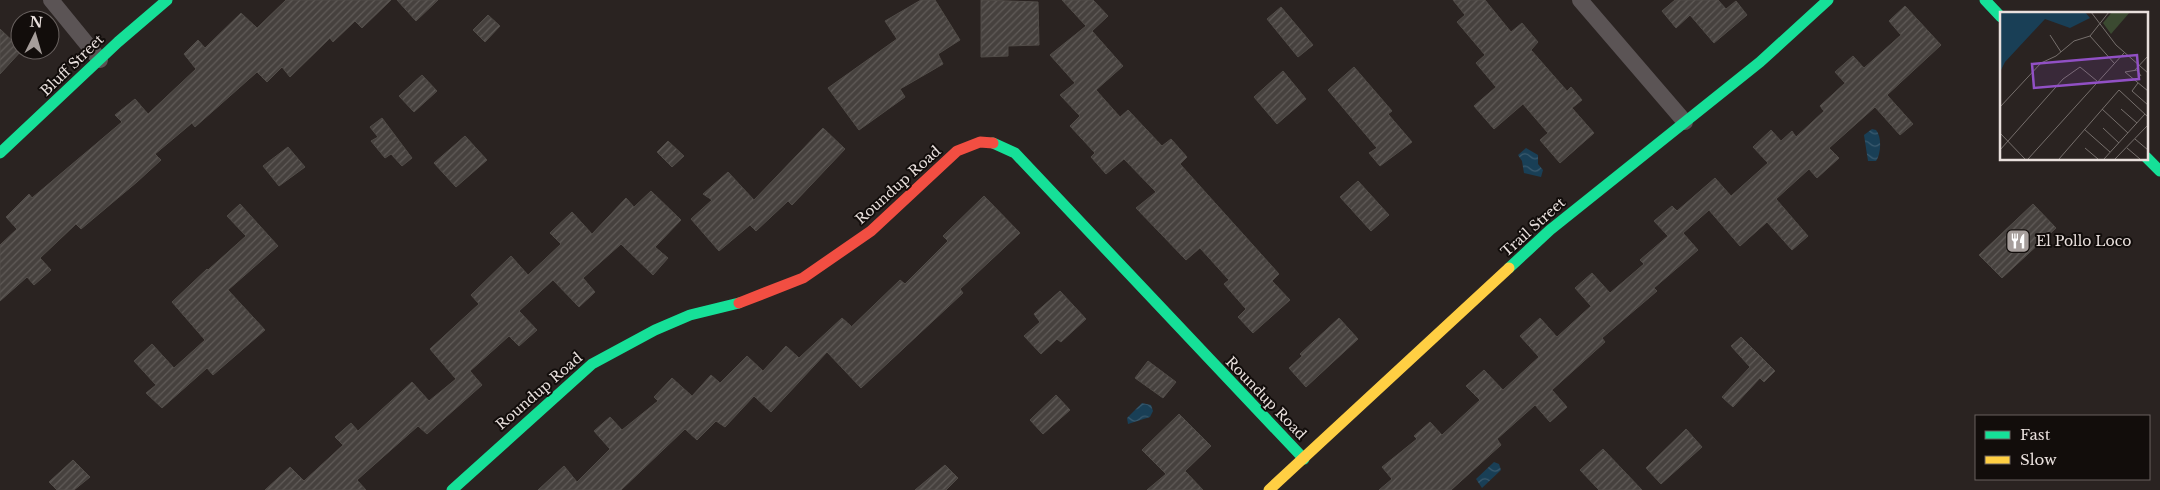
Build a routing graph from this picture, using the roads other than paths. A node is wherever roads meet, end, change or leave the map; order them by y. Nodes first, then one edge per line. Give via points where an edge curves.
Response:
1 (51, 0) edge
2 (168, 0) edge
3 (1580, 0) edge
4 (1828, 0) edge
5 (1985, 0) edge
6 (2000, 16) edge
7 (100, 60) junction
8 (1686, 122) junction
9 (0, 153) edge
10 (2148, 158) edge
11 (2160, 171) edge
12 (1304, 459) junction
13 (452, 490) edge
14 (1270, 490) edge

1 - 7 street
2 - 7 street, Bluff Street
3 - 8 street
4 - 8 street, Trail Street via 1760,62
5 - 6 street
7 - 9 street, Bluff Street
8 - 12 street, Trail Street via 1550,230
10 - 11 street
12 - 13 street, Roundup Road via 1015,153 986,141 970,143 957,152 871,230 803,278 745,301 690,315 592,364
12 - 14 street, Trail Street

